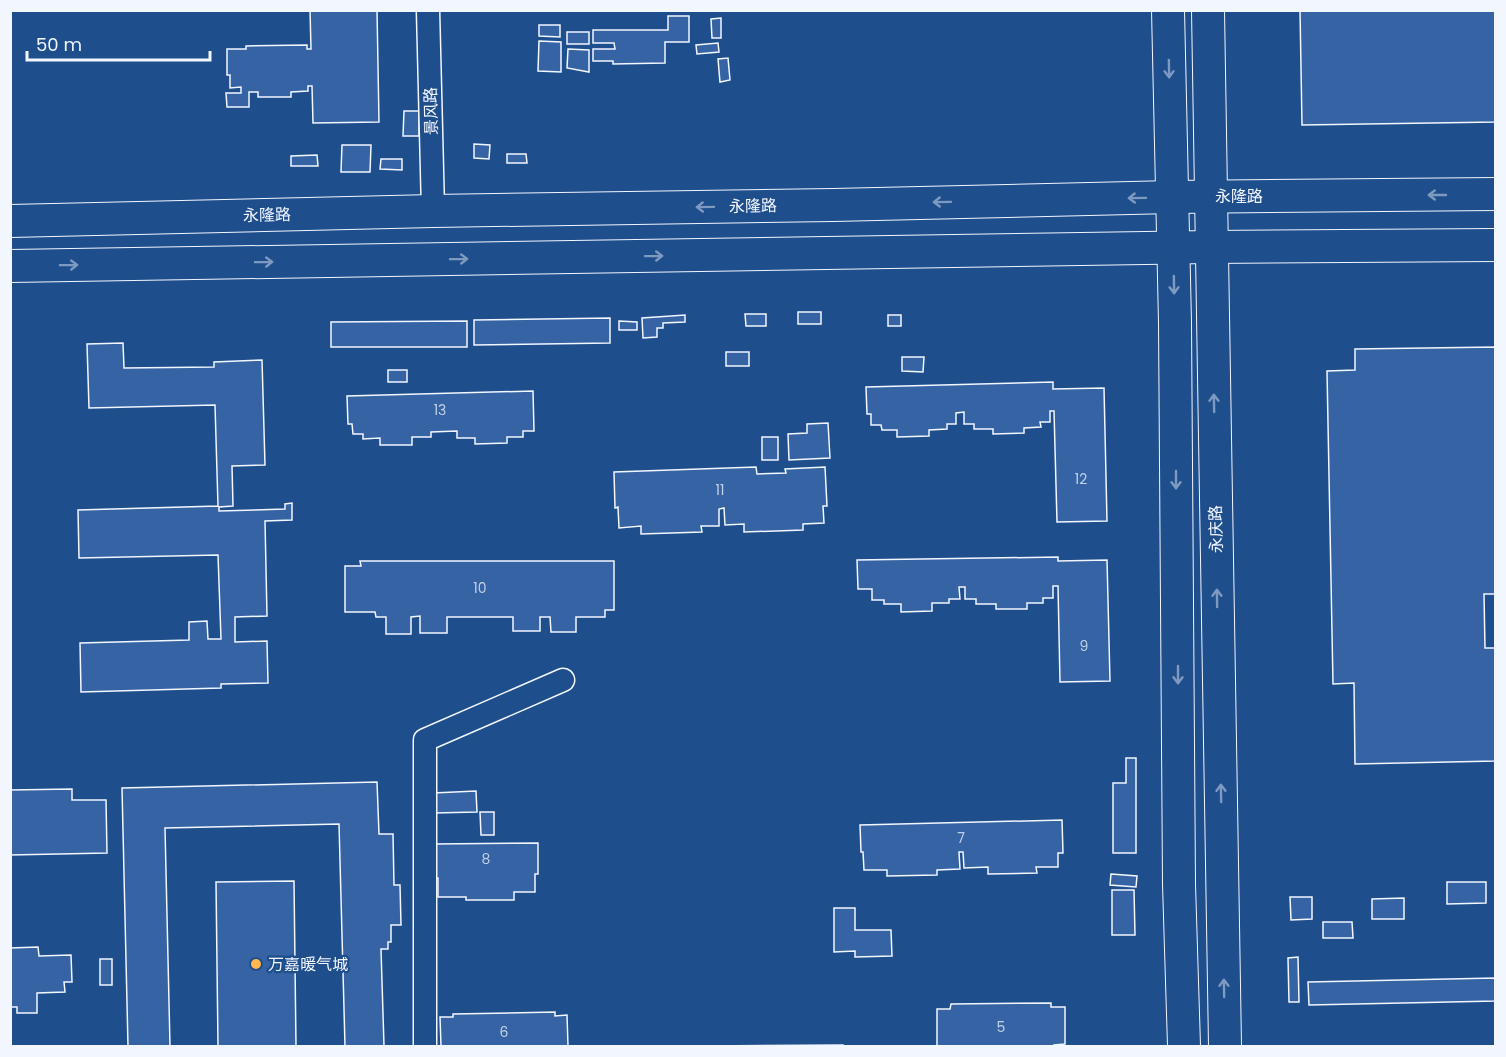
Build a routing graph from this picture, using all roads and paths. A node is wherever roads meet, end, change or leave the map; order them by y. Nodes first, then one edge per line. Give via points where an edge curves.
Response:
1 (428, 10) edge
2 (1168, 10) edge
3 (1208, 10) edge
4 (1496, 194) edge
5 (1211, 196) junction
6 (1172, 197) junction
7 (433, 211) junction
8 (10, 221) edge
9 (1496, 245) edge
10 (1210, 247) junction
11 (1173, 248) junction
12 (10, 266) edge
13 (563, 680) dead end
14 (425, 1047) edge
15 (1184, 1047) edge
16 (1225, 1047) edge

1 - 7 street, 景风路
2 -> 6 street
3 - 5 street, 永庆路
4 -> 5 street, 永隆路
5 - 6 street, 永隆路
5 - 10 street, 永庆路
6 -> 7 street, 永隆路
6 - 11 street
7 - 8 street, 永隆路
9 - 10 street
10 - 11 street
16 -> 10 street, 永庆路
12 -> 11 street
11 -> 15 street
13 - 14 street via 425,740

